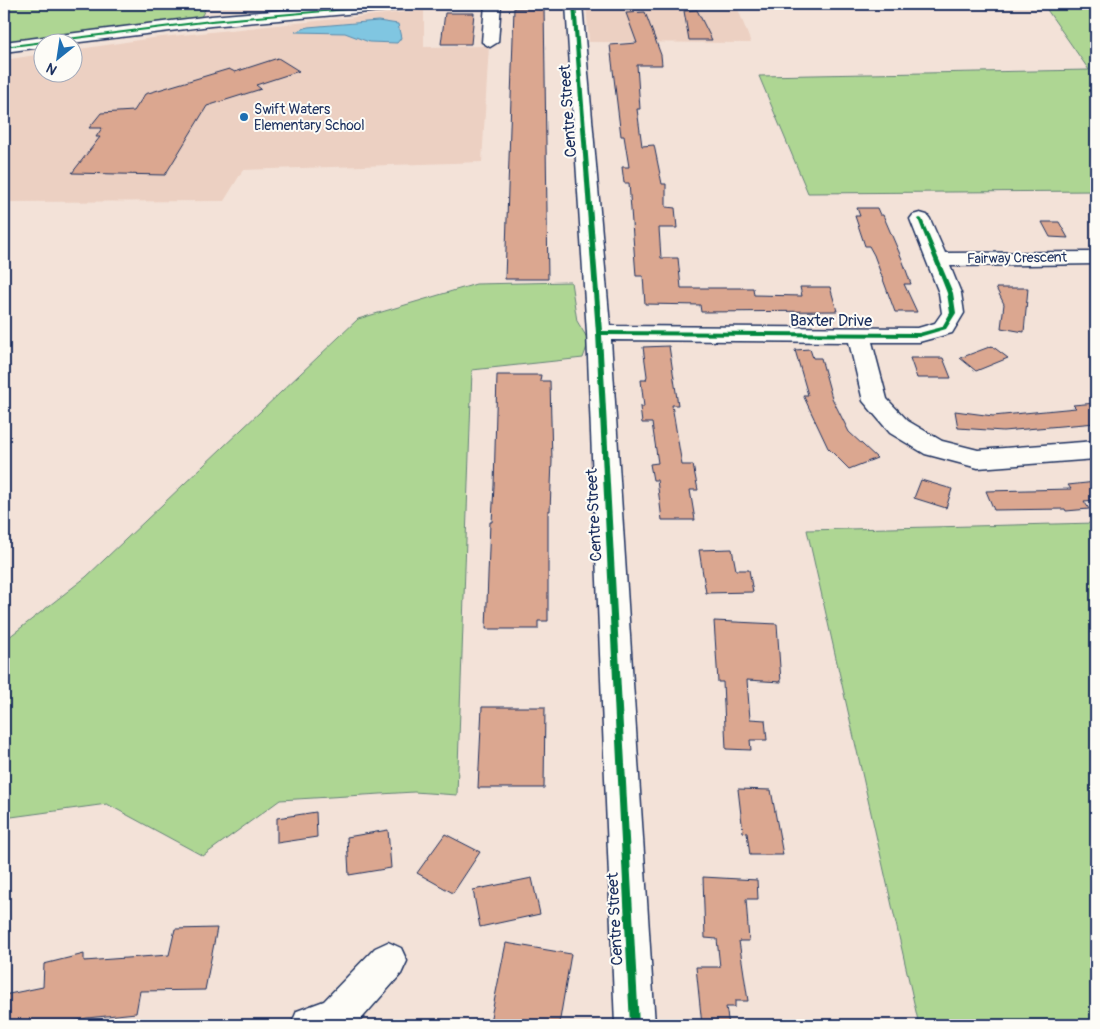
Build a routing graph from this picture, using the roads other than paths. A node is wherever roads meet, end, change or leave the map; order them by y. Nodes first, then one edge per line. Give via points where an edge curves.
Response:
1 (402, 4) edge
2 (493, 4) edge
3 (574, 4) edge
4 (490, 42) dead end
5 (4, 48) edge
6 (920, 219) dead end
7 (1096, 258) edge
8 (937, 260) junction
9 (599, 333) junction
10 (859, 335) junction
11 (1096, 450) edge
12 (388, 961) dead end
13 (311, 1025) edge
14 (634, 1025) edge

1 - 5 street via 211,21
2 - 4 street
3 - 9 street, Centre Street
6 - 8 street, Baxter Drive
7 - 8 street, Fairway Crescent
8 - 10 street, Baxter Drive via 950,293 953,313 944,328 919,335
9 - 10 street, Baxter Drive
9 - 14 street, Centre Street
10 - 11 street via 875,401 899,427 934,448 978,459
12 - 13 street via 336,1018

